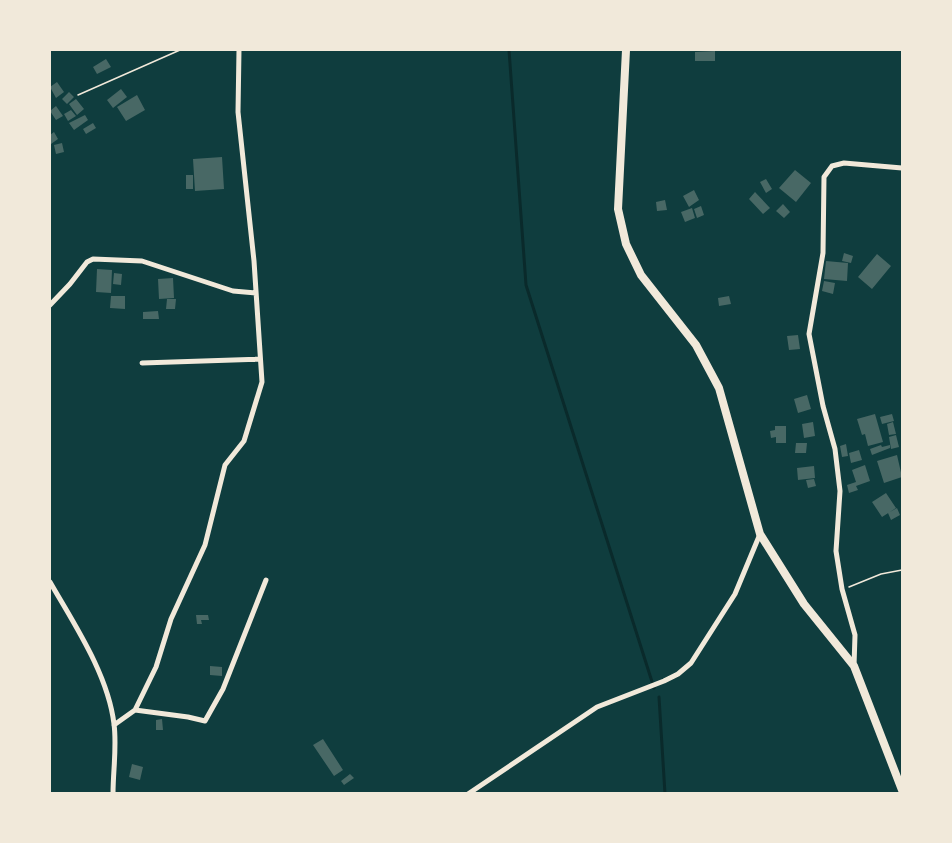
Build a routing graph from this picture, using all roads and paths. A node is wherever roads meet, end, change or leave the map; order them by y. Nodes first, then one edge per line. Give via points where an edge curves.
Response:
1 (180, 50) edge
2 (239, 50) edge
3 (626, 50) edge
4 (78, 95) dead end
5 (903, 168) edge
6 (256, 293) junction
7 (50, 304) edge
8 (260, 359) junction
9 (142, 363) dead end
10 (760, 534) junction
11 (903, 570) edge
12 (266, 580) dead end
13 (50, 582) edge
14 (842, 589) junction
15 (854, 666) junction
16 (135, 710) junction
17 (114, 725) junction
18 (903, 790) edge
19 (113, 794) edge
20 (468, 794) edge

1 - 4 path
2 - 6 street via 238,112
3 - 10 main road via 618,209 626,244 641,275 696,345 719,388
5 - 14 street via 844,163 832,166 824,177 823,253 809,334 835,449 840,491 836,551
6 - 7 street via 233,291 142,261 93,259
6 - 8 street
8 - 9 street
8 - 16 street via 262,382 244,441 225,465 205,545
10 - 15 main road via 804,604
10 - 20 street via 735,594 691,663 664,681 597,707
11 - 14 path
12 - 16 street via 223,689 205,721
13 - 17 street via 92,654
14 - 15 street via 855,634
15 - 18 main road
16 - 17 street
17 - 19 street

